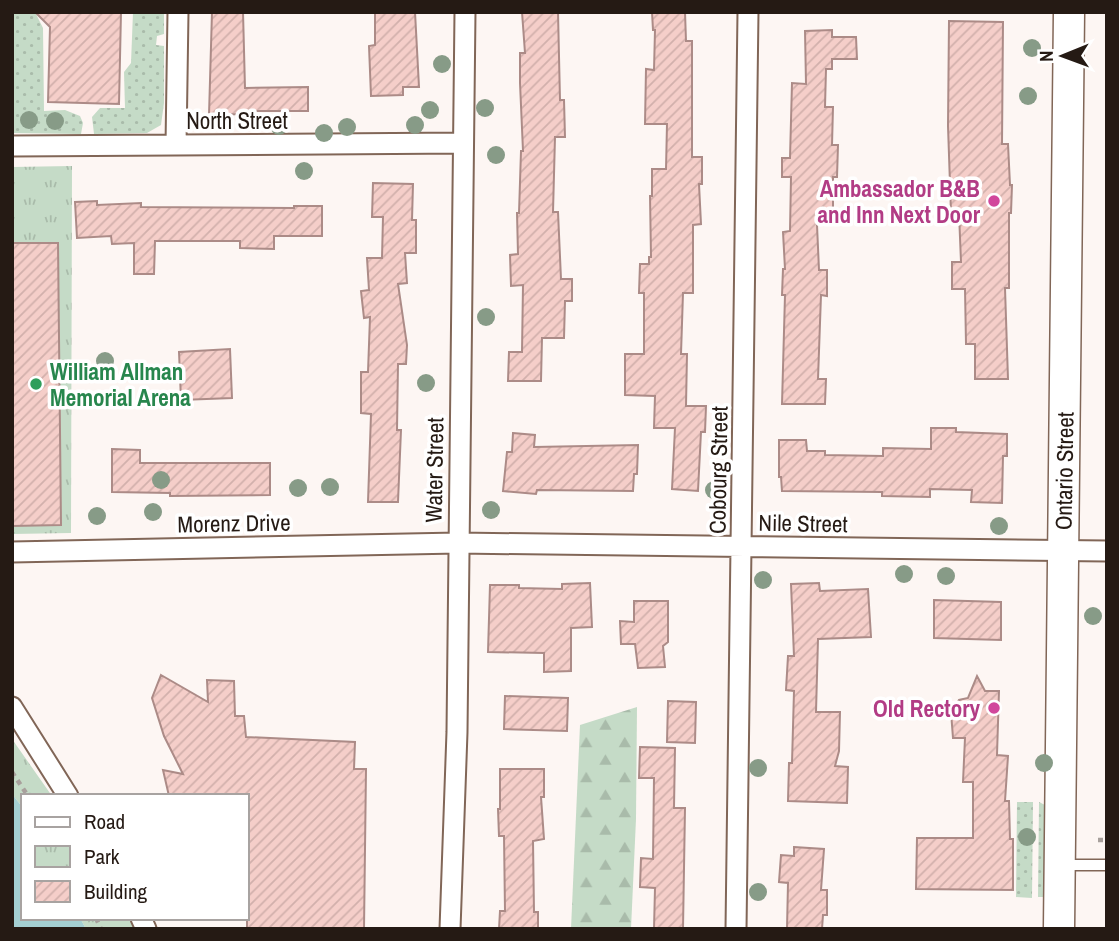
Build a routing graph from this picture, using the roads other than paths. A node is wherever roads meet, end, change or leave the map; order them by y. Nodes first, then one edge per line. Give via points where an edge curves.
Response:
1 (178, 12) edge
2 (465, 12) edge
3 (748, 12) edge
4 (1069, 12) edge
5 (463, 143) junction
6 (176, 145) junction
7 (12, 146) edge
8 (458, 543) junction
9 (742, 547) junction
10 (1062, 551) junction
11 (1107, 551) edge
12 (12, 552) edge
13 (12, 707) edge
14 (67, 794) edge
15 (1061, 865) junction
16 (1107, 865) edge
17 (450, 929) edge
18 (736, 929) edge
19 (1059, 929) edge

1 - 6 street
2 - 5 street, Water Street
3 - 9 street, Cobourg Street
4 - 10 main road, Ontario Street
5 - 6 street, North Street
5 - 8 street, Water Street
6 - 7 street, North Street
8 - 9 street, Nile Street
8 - 12 street, Morenz Drive
8 - 17 street, Water Street
9 - 10 street, Nile Street
9 - 18 street, Cobourg Street
10 - 11 street, Nile Street
10 - 15 main road, Ontario Street
13 - 14 street
15 - 16 lane
15 - 19 main road, Ontario Street

